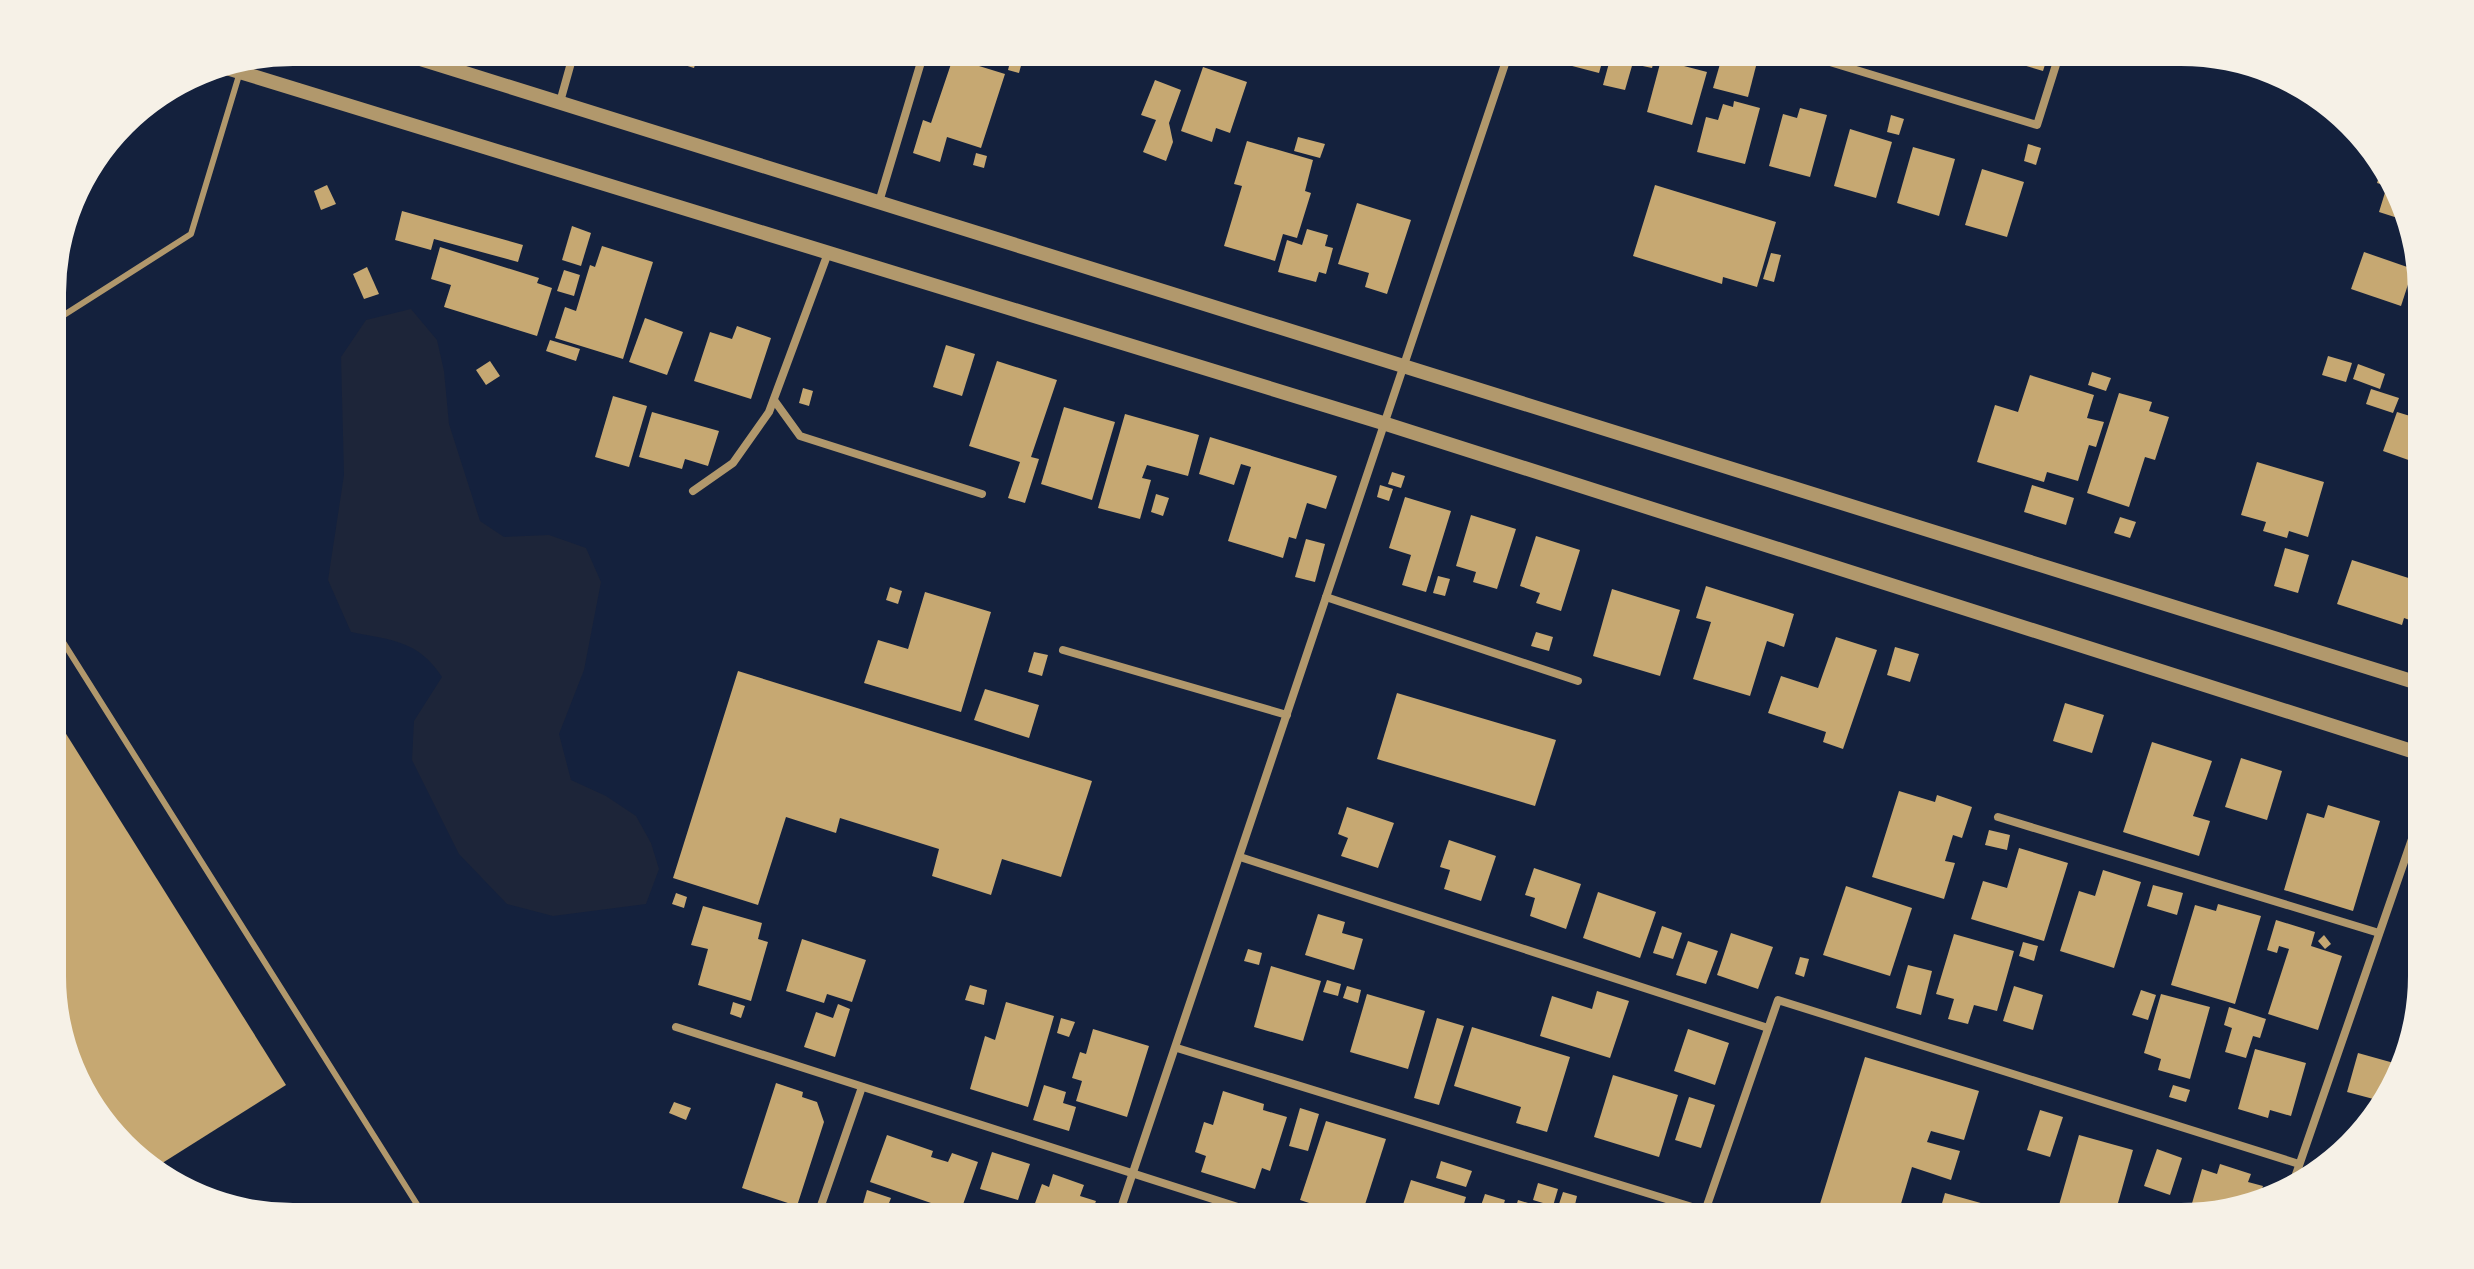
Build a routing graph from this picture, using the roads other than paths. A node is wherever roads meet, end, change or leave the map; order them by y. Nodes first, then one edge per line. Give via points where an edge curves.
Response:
1 (443, 66) edge
2 (570, 66) edge
3 (920, 66) edge
4 (1504, 66) edge
5 (1843, 66) edge
6 (2056, 66) edge
7 (251, 70) edge
8 (240, 72) edge
9 (560, 102) junction
10 (879, 202) junction
11 (828, 253) junction
12 (66, 314) edge
13 (1402, 367) junction
14 (774, 400) junction
15 (1383, 423) junction
16 (693, 491) dead end
17 (982, 494) dead end
18 (1326, 597) junction
19 (66, 647) edge
20 (1063, 650) dead end
21 (2408, 680) edge
22 (1578, 681) dead end
23 (1287, 715) junction
24 (2408, 750) edge
25 (1998, 817) dead end
26 (2408, 850) edge
27 (1240, 857) junction
28 (2379, 933) junction
29 (676, 1027) dead end
30 (1768, 1028) junction
31 (1177, 1048) junction
32 (862, 1087) junction
33 (2299, 1164) junction
34 (2297, 1171) edge
35 (1133, 1175) junction
36 (416, 1203) edge
37 (822, 1203) edge
38 (1123, 1203) edge
39 (1224, 1203) edge
40 (1669, 1203) edge
41 (1708, 1203) edge

1 - 9 street
2 - 9 street
3 - 10 street
4 - 13 street
5 - 6 street via 2037,125
7 - 11 street
8 - 12 lane via 191,234
9 - 10 street
10 - 13 street
11 - 14 street
11 - 15 street
13 - 15 street
13 - 21 street
14 - 16 street via 733,463
14 - 17 street via 800,436
15 - 18 street
15 - 24 street
18 - 22 street
18 - 23 street
19 - 36 lane
20 - 23 street
23 - 27 street
25 - 28 street
26 - 28 street
27 - 30 street
27 - 31 street
28 - 33 street
29 - 32 street
30 - 33 street via 1778,1000
30 - 41 street
31 - 35 street
31 - 40 street
32 - 35 street
32 - 37 street
33 - 34 street
35 - 38 street
35 - 39 street

